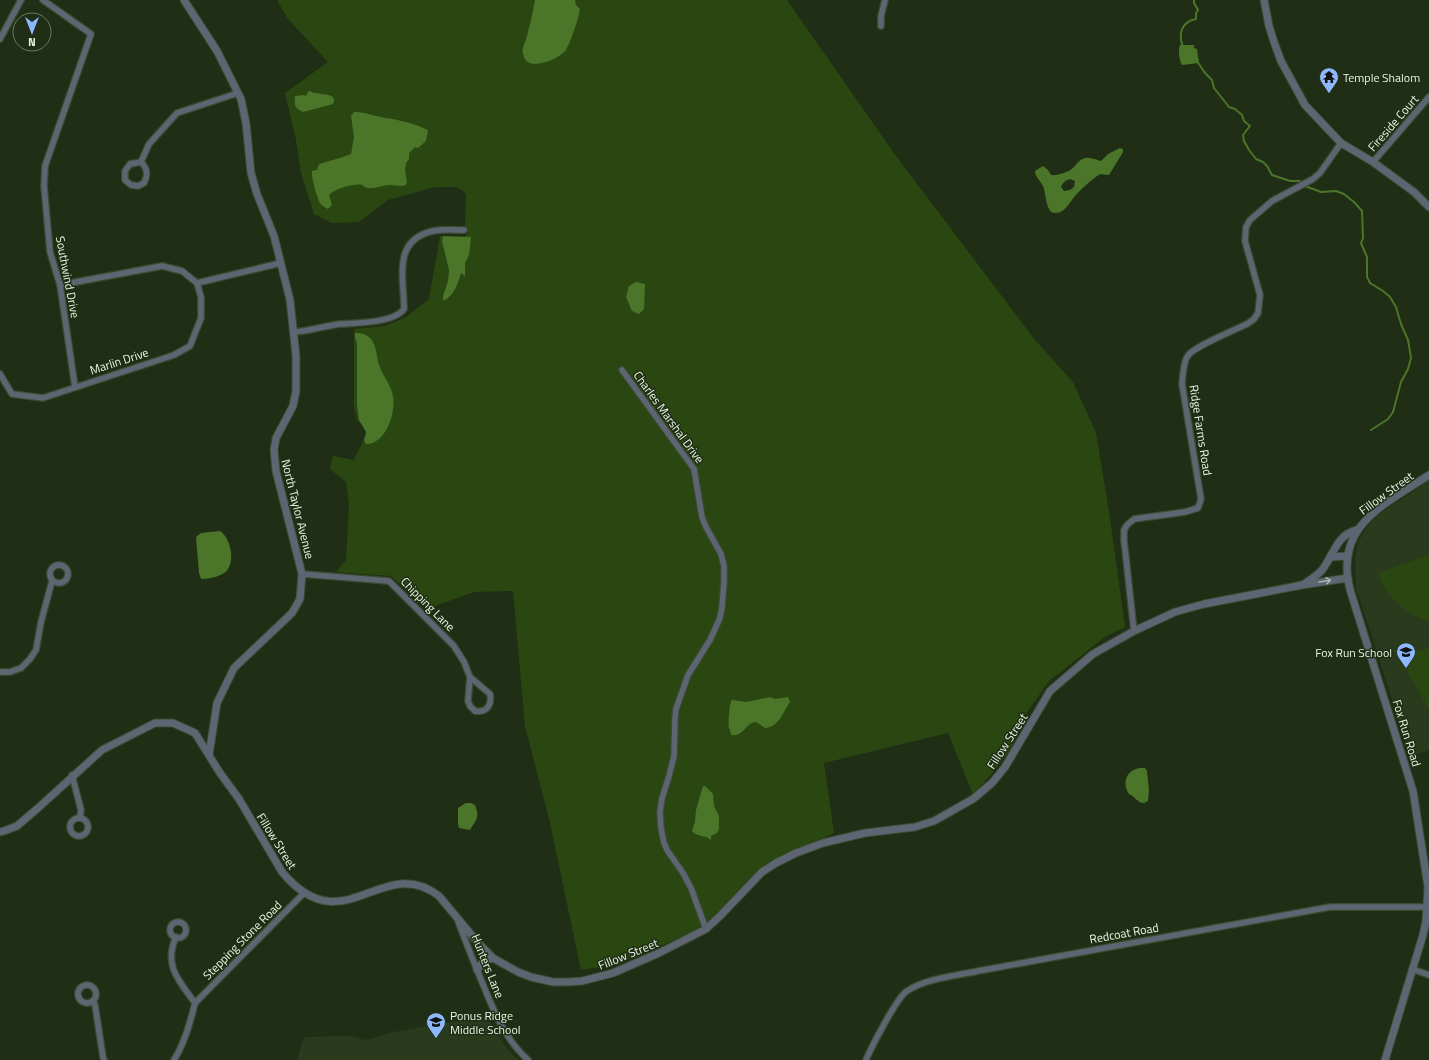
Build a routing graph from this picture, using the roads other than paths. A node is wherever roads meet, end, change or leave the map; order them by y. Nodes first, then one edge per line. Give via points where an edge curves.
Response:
1 (21, 0) edge
2 (43, 0) edge
3 (184, 0) edge
4 (885, 0) edge
5 (1264, 0) edge
6 (881, 26) dead end
7 (0, 39) edge
8 (238, 93) junction
9 (1429, 97) edge
10 (1341, 143) junction
11 (141, 162) junction
12 (1373, 162) junction
13 (1429, 207) edge
14 (464, 230) dead end
15 (281, 263) junction
16 (197, 283) junction
17 (60, 285) junction
18 (294, 332) junction
19 (622, 370) dead end
20 (0, 374) edge
21 (75, 387) junction
22 (1429, 475) edge
23 (1357, 530) junction
24 (1348, 556) junction
25 (1330, 557) junction
26 (302, 574) junction
27 (1348, 578) junction
28 (52, 581) dead end
29 (1302, 585) junction
30 (1134, 631) junction
31 (0, 672) edge
32 (470, 677) junction
33 (209, 755) junction
34 (72, 776) junction
35 (80, 818) dead end
36 (0, 832) edge
37 (304, 893) junction
38 (1428, 907) edge
39 (457, 917) junction
40 (706, 928) junction
41 (176, 937) dead end
42 (494, 958) junction
43 (1412, 969) junction
44 (477, 970) junction
45 (1429, 975) edge
46 (93, 1001) dead end
47 (194, 1003) junction
48 (104, 1060) edge
49 (174, 1060) edge
50 (528, 1060) edge
51 (866, 1060) edge
52 (1385, 1060) edge

1 - 7 street
2 - 17 street, Southwind Drive via 90,34 45,166 44,186 50,252
3 - 8 street, North Taylor Avenue via 217,51
4 - 6 street
5 - 10 street via 1274,42 1292,83 1305,105
8 - 11 street via 177,113 150,144
8 - 15 street, North Taylor Avenue via 244,109 251,173
9 - 12 street, Fireside Court
10 - 12 street
10 - 30 street, Ridge Farms Road via 1320,173 1272,201 1250,220 1246,227 1245,242 1260,295 1258,313 1254,319 1196,349 1187,357 1182,384 1201,499 1198,508 1134,519 1124,530
11 - 11 street via 148,176 144,184 131,185 125,180 124,171 130,164
12 - 13 street via 1414,192
14 - 18 street via 433,231 411,241 402,266 404,309 398,315 368,323 340,324
15 - 16 street
15 - 18 street, North Taylor Avenue
16 - 17 street via 182,271 162,266
16 - 21 street, Marlin Drive via 201,297 201,318 190,346 174,355
17 - 21 street, Southwind Drive
18 - 26 street, North Taylor Avenue via 295,399 276,438 274,457
19 - 40 street, Charles Marshal Drive via 694,469 704,522 721,554 724,566 720,618 688,676 676,709 674,756 660,812 664,843 691,888
20 - 21 street, Marlin Drive via 12,394 43,398
22 - 23 street, Fillow Street via 1381,507
23 - 24 street, Fillow Street
23 - 25 street, Fillow Street via 1343,536
24 - 25 street
24 - 27 street, Fillow Street
25 - 29 street, Fillow Street via 1322,570
26 - 32 street, Chipping Lane via 389,581 454,646
26 - 33 street, North Taylor Avenue via 300,599 292,613 234,668 216,703
29 -> 27 street, Fillow Street
27 - 38 street, Fox Run Road via 1413,791 1427,879
28 - 31 street via 36,650 21,668
29 - 30 street, Fillow Street via 1204,604 1175,612
30 - 40 street, Fillow Street via 1093,654 1050,691 1006,767 973,799 934,821 915,827 865,833 823,843 796,853 762,872
32 - 32 street, Chipping Lane via 470,706 475,711 483,711 490,705 490,694
33 - 34 street, Fillow Street via 194,733 173,723 155,723 102,750
33 - 37 street, Fillow Street via 282,872
34 - 35 street via 81,810
34 - 36 street, Fillow Street via 17,826
37 - 39 street, Fillow Street via 321,900 339,902 355,899 391,885 412,884 432,891
37 - 47 street, Stepping Stone Road
38 - 43 street, Fox Run Road
38 - 51 street, Redcoat Road via 1330,907 929,982 906,992
39 - 42 street, Fillow Street
39 - 44 street, Hunters Lane
40 - 42 street, Fillow Street via 634,965 582,982 553,982 540,979 518,972
41 - 47 street via 171,947 170,961 175,976
42 - 44 street via 481,963
43 - 45 street
43 - 52 street, Fox Run Road
44 - 50 street, Hunters Lane via 508,1038
46 - 48 street
47 - 49 street via 189,1028

